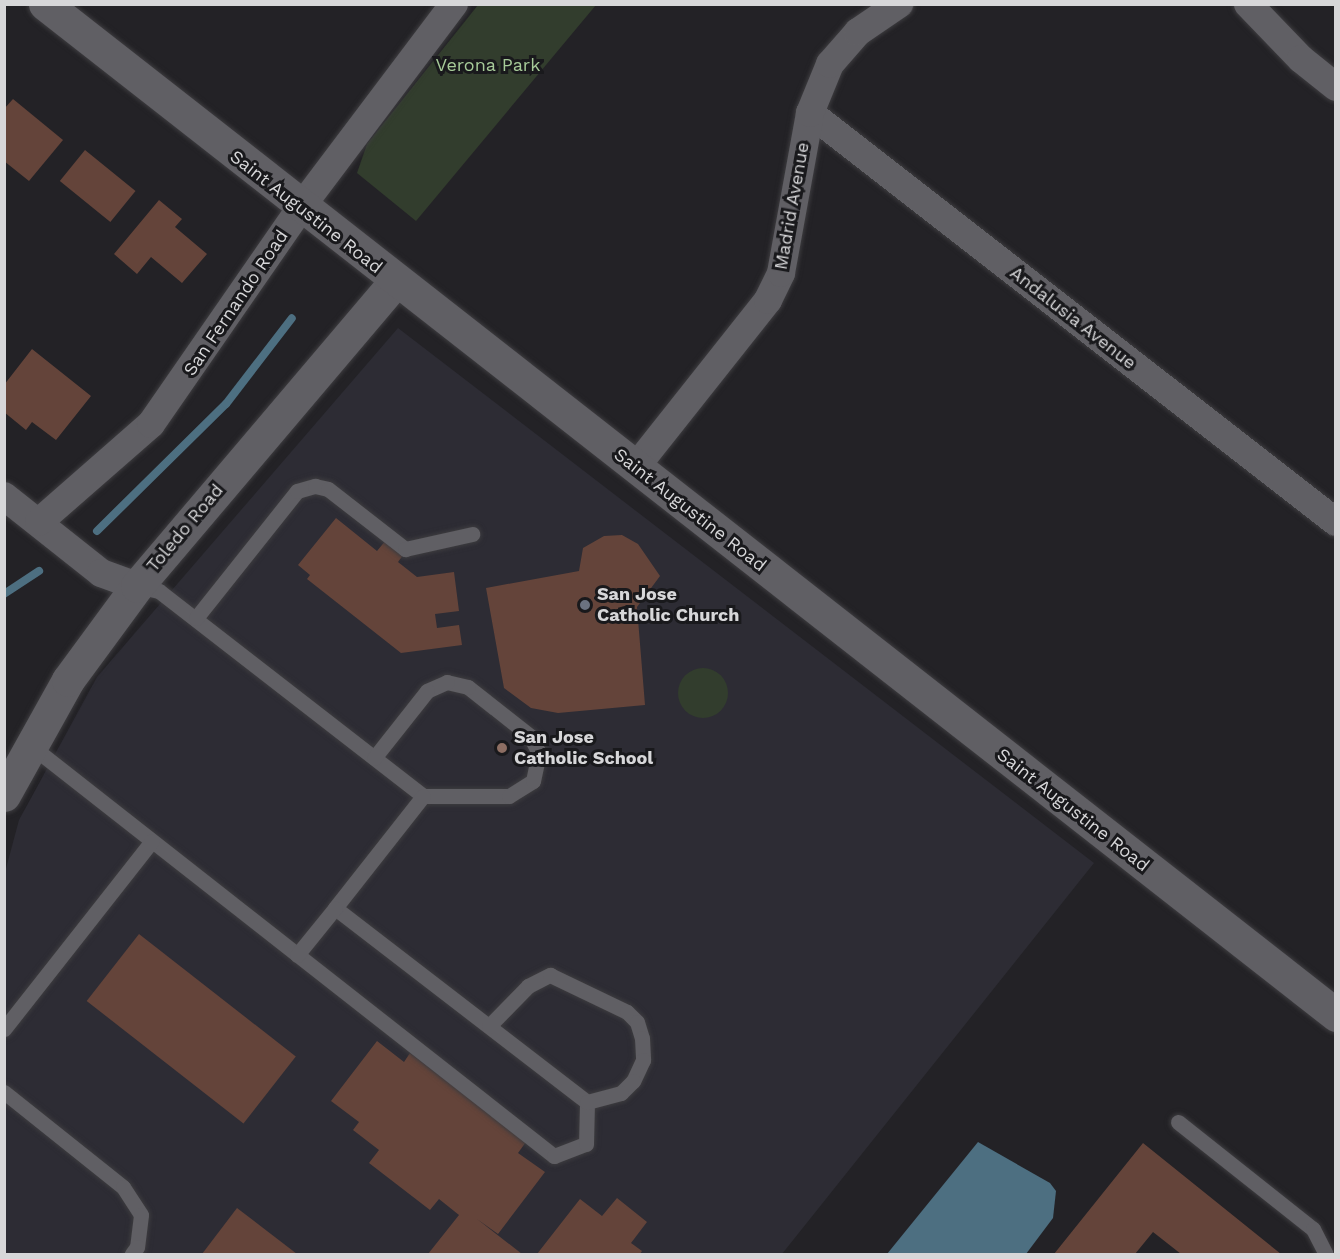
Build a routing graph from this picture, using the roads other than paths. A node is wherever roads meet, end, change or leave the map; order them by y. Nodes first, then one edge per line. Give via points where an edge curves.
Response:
1 (45, 4) edge
2 (454, 4) edge
3 (899, 4) edge
4 (1248, 4) edge
5 (1335, 87) edge
6 (810, 113) junction
7 (301, 207) junction
8 (395, 282) junction
9 (635, 468) junction
10 (4, 496) edge
11 (39, 522) junction
12 (1335, 522) edge
13 (472, 534) dead end
14 (136, 586) junction
15 (196, 618) junction
16 (30, 745) junction
17 (374, 758) junction
18 (4, 795) edge
19 (423, 796) junction
20 (152, 841) junction
21 (335, 908) junction
22 (297, 955) junction
23 (1335, 1015) edge
24 (489, 1026) junction
25 (4, 1029) edge
26 (4, 1092) edge
27 (587, 1102) junction
28 (1178, 1122) dead end
29 (135, 1251) edge
30 (1326, 1254) edge

1 - 7 main road, Saint Augustine Road
2 - 7 street, San Fernando Road
3 - 6 street, Madrid Avenue via 858,32 830,64
4 - 5 street via 1300,60
6 - 9 street, Madrid Avenue via 781,273 768,300
6 - 12 street, Andalusia Avenue
7 - 8 main road, Saint Augustine Road
7 - 11 street, San Fernando Road via 151,424
8 - 9 main road, Saint Augustine Road
8 - 14 main road, Toledo Road
9 - 23 main road, Saint Augustine Road
10 - 11 street
11 - 14 street via 101,573
13 - 15 lane via 405,549 328,489 315,486 297,490
14 - 15 lane via 159,591
14 - 16 main road, Toledo Road via 68,680
15 - 17 lane
16 - 18 main road, Toledo Road
16 - 20 lane
17 - 19 lane
17 - 19 lane via 427,691 447,682 468,687 530,736 539,753 533,781 509,796
19 - 21 lane
20 - 22 lane
20 - 25 lane
21 - 22 lane
21 - 24 lane
22 - 27 lane via 554,1156 586,1144
24 - 27 lane
24 - 27 lane via 528,986 550,975 627,1012 637,1022 643,1060 633,1081 621,1093
26 - 29 lane via 123,1188 141,1215
28 - 30 lane via 1313,1229

